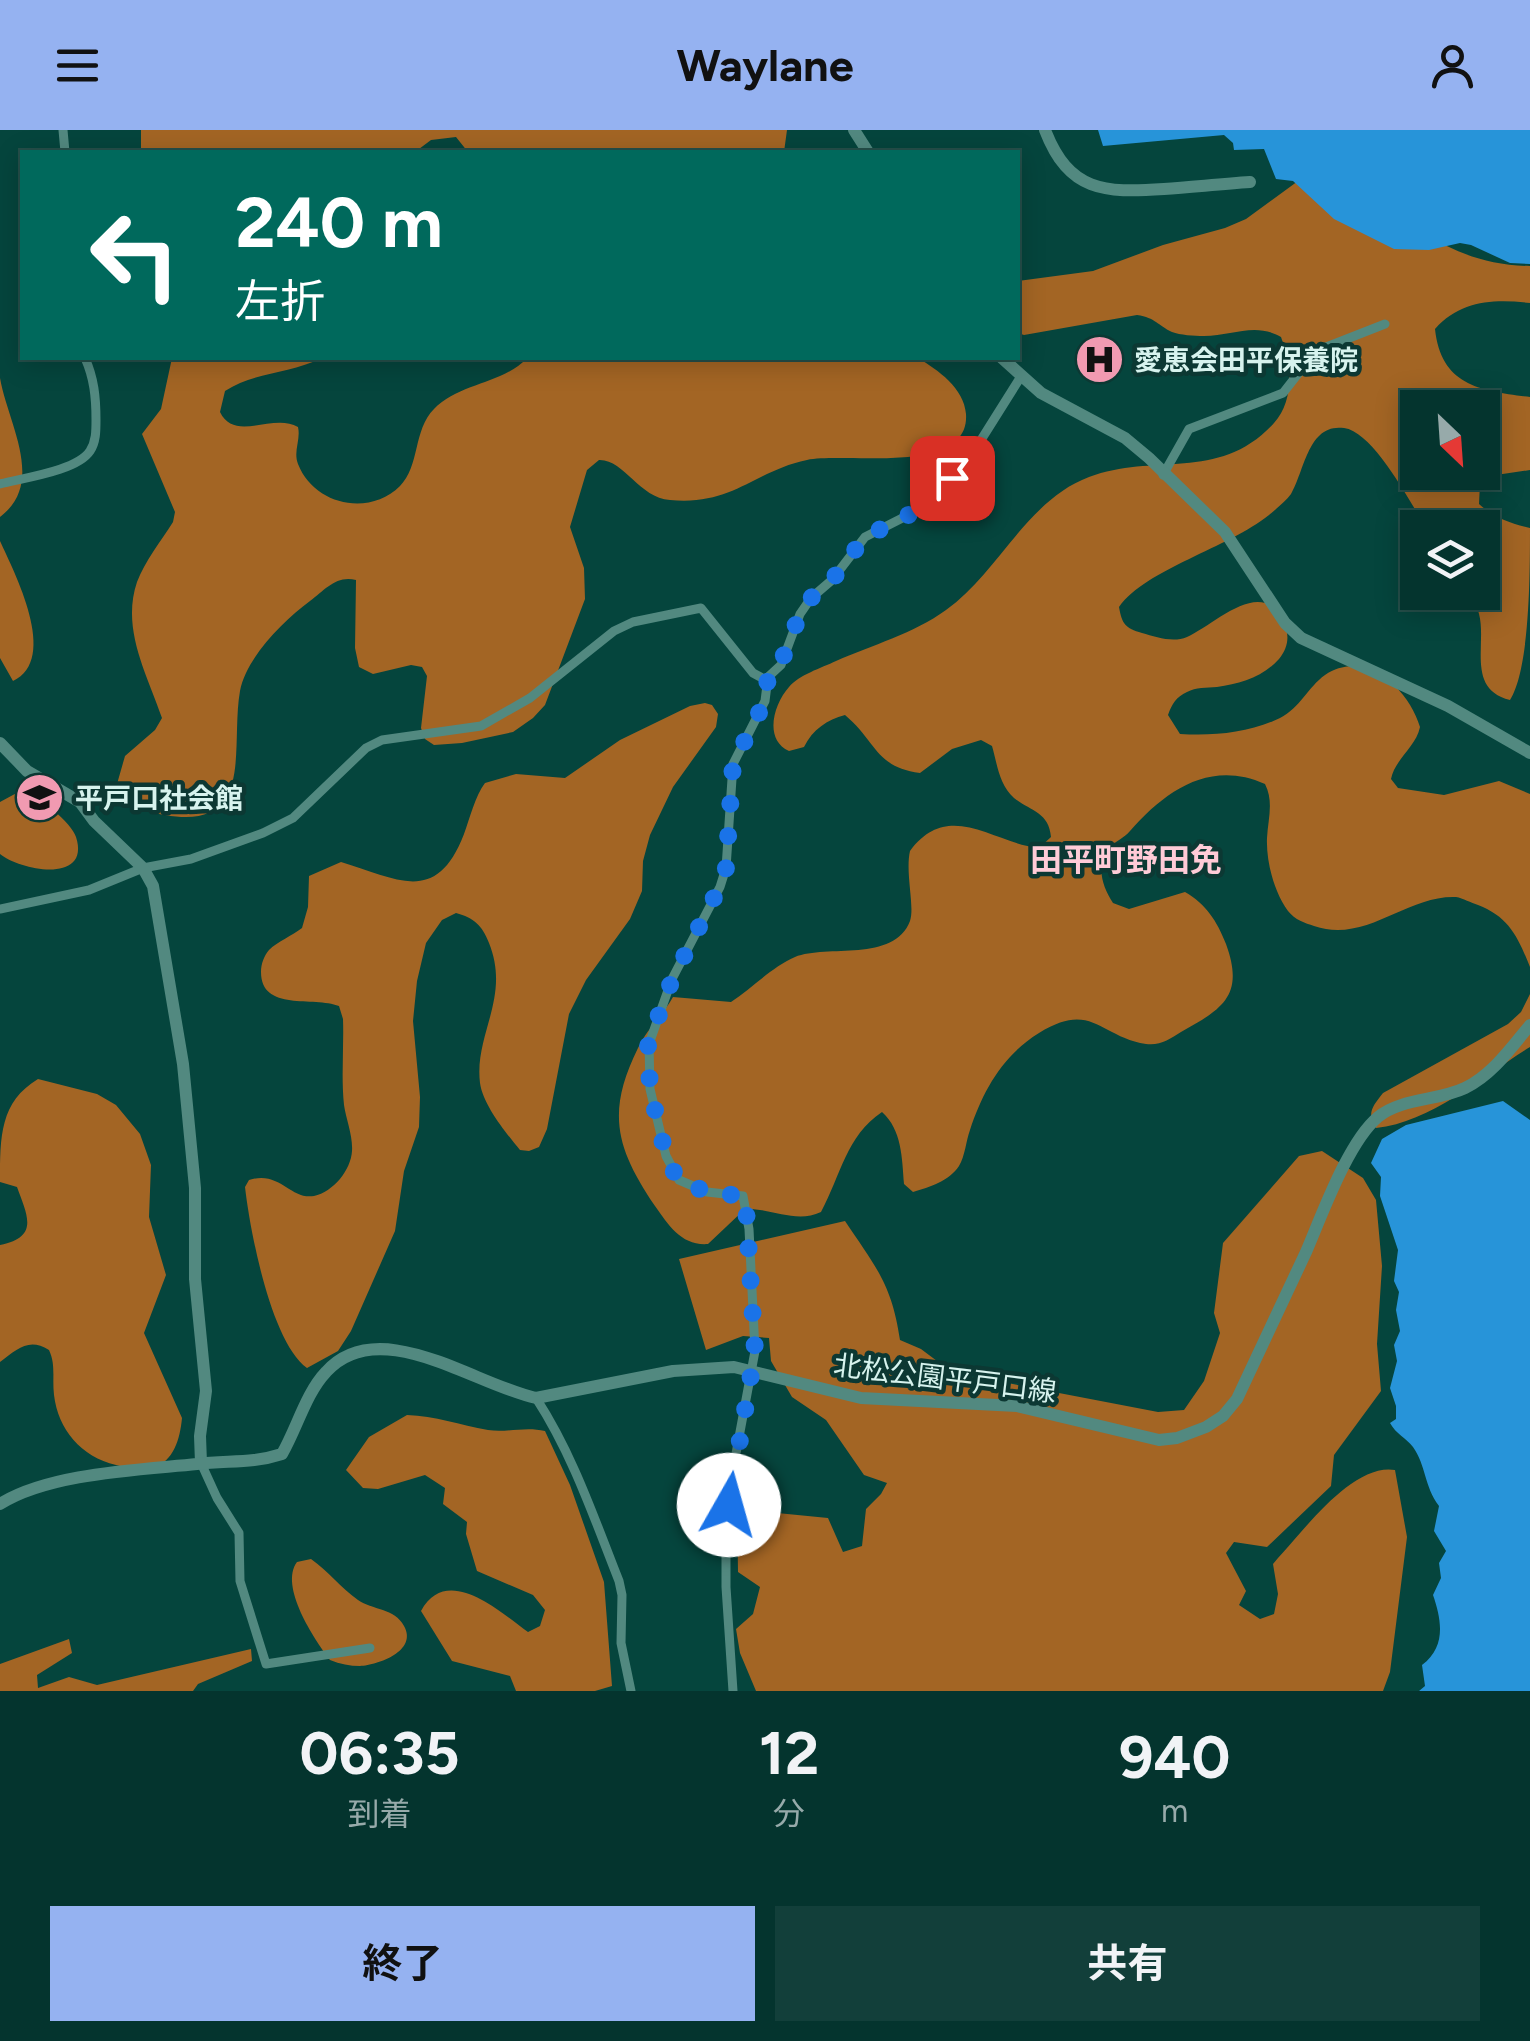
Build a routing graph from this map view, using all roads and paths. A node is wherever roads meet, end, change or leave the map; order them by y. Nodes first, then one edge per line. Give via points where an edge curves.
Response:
1 (1045, 130) edge
2 (1250, 182) dead end
3 (1384, 324) dead end
4 (86, 360) edge
5 (1004, 360) edge
6 (1020, 378) junction
7 (1163, 475) junction
8 (0, 484) edge
9 (768, 677) junction
10 (0, 743) edge
11 (1530, 754) edge
12 (143, 868) junction
13 (0, 909) edge
14 (1530, 1024) edge
15 (752, 1370) junction
16 (536, 1398) junction
17 (202, 1463) junction
18 (0, 1504) edge
19 (370, 1648) dead end
20 (631, 1691) edge
21 (733, 1691) edge

1 - 2 main road via 1064,167 1098,188
3 - 7 street via 1316,352 1283,393 1189,429
4 - 8 street via 96,402 90,451 57,470
5 - 6 main road
6 - 7 main road via 1125,438
6 - 9 street via 974,460 928,505 865,537 811,598
7 - 11 main road via 1225,532 1301,638 1448,706
9 - 12 street via 753,673 702,608 633,622 504,715 454,732 382,740 293,818 191,860
9 - 15 street via 765,701 733,764 726,868 672,980 647,1059 666,1156 678,1180 743,1196 755,1322
10 - 12 main road via 27,771 80,802
12 - 13 street via 89,890
12 - 17 main road via 158,904 189,1114 204,1346
14 - 15 main road, 北松公園平戸口線 via 1481,1078 1381,1114 1367,1128 1237,1398 1206,1427 1177,1438 1140,1438 1016,1406 861,1398
15 - 16 main road, 北松公園平戸口線 via 710,1366
15 - 21 street via 726,1535
16 - 17 main road, 北松公園平戸口線 via 394,1348 364,1350 323,1374 282,1454
16 - 20 street via 560,1434 618,1581 620,1643
17 - 18 main road via 70,1479
17 - 19 street via 238,1533 240,1581 266,1664

